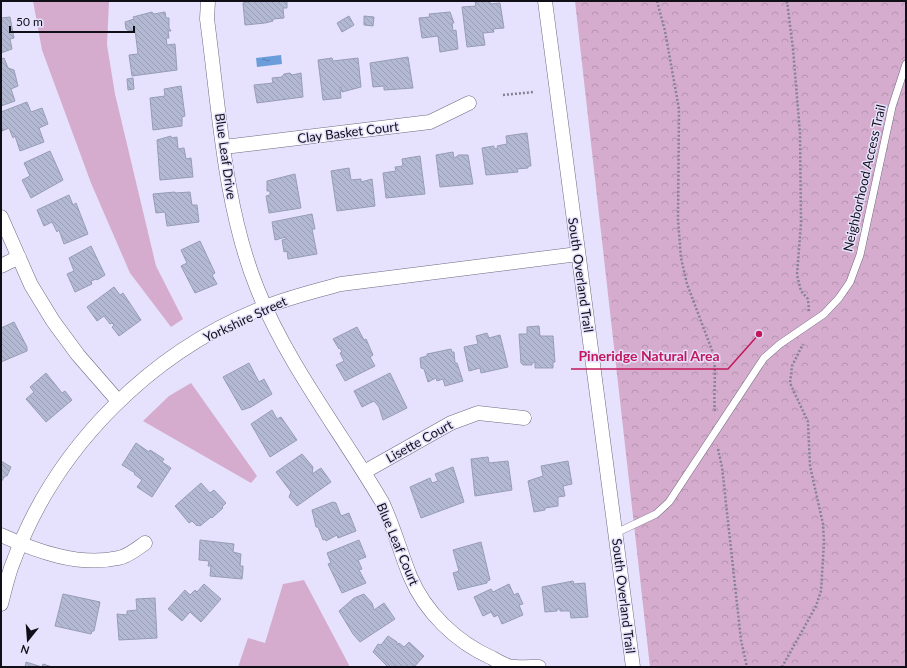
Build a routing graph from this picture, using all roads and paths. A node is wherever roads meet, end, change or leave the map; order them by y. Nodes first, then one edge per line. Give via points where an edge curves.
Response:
1 (208, 1) edge
2 (545, 1) edge
3 (657, 1) edge
4 (906, 64) edge
5 (534, 92) dead end
6 (503, 95) dead end
7 (469, 103) dead end
8 (224, 147) junction
9 (1, 217) edge
10 (578, 254) junction
11 (19, 257) junction
12 (1, 266) edge
13 (265, 307) junction
14 (118, 401) junction
15 (524, 418) dead end
16 (714, 432) junction
17 (364, 472) junction
18 (616, 533) junction
19 (1, 535) edge
20 (145, 543) dead end
21 (20, 544) junction
22 (1, 604) edge
23 (539, 667) edge
24 (633, 667) edge
25 (747, 667) edge

1 - 8 street, Blue Leaf Drive via 207,19
2 - 10 street, South Overland Trail
3 - 16 path via 679,109 678,220 681,258 687,284 715,362
4 - 16 lane, Neighborhood Access Trail via 892,107 860,255 850,282 824,314 764,358
5 - 6 path
7 - 8 street, Clay Basket Court via 430,122
8 - 13 street, Blue Leaf Drive via 232,206 241,243
9 - 11 street
10 - 13 street, Yorkshire Street via 341,284 304,293
10 - 18 street, South Overland Trail
11 - 12 street
11 - 14 street via 31,285 53,321 78,355
13 - 14 street, Yorkshire Street via 211,332 172,357
13 - 17 street, Blue Leaf Court via 311,392
14 - 21 street, Yorkshire Street via 77,447 59,473 35,512
15 - 17 street, Lisette Court via 478,413 458,420
16 - 18 lane, Neighborhood Access Trail via 669,502 656,514
16 - 25 path via 722,467 741,640
17 - 23 street, Blue Leaf Court via 389,516 410,577 438,619 458,639 482,654 508,666
18 - 24 street, South Overland Trail
19 - 21 street
20 - 21 street via 120,558 92,560 47,553
21 - 22 street, Yorkshire Street

